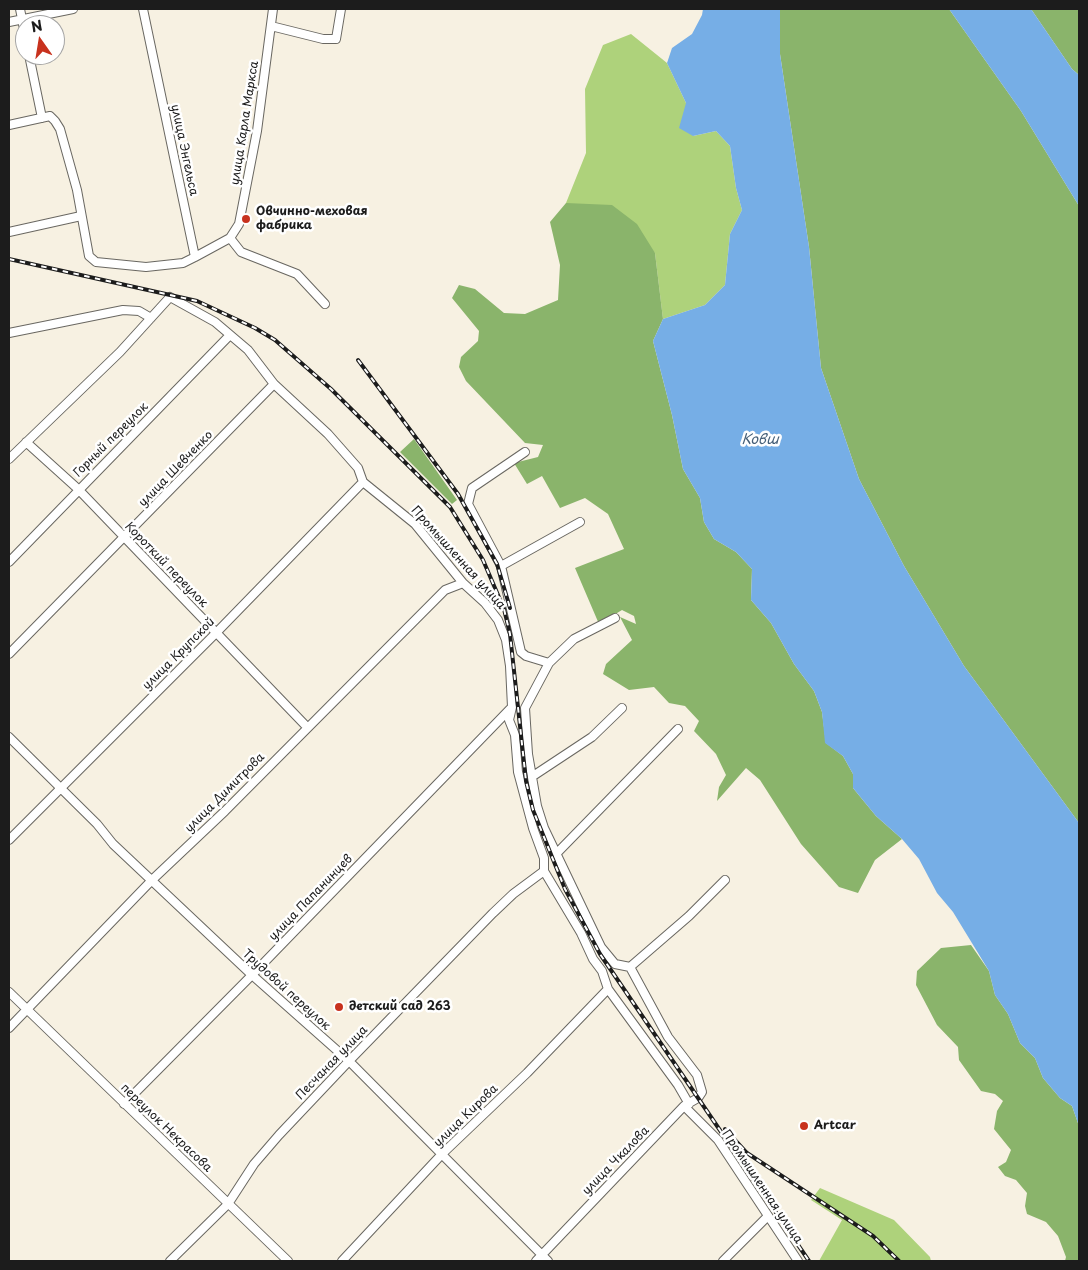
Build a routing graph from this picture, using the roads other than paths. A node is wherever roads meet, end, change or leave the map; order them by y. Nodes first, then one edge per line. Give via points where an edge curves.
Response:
1 (73, 9) edge
2 (143, 9) edge
3 (274, 9) edge
4 (342, 9) edge
5 (42, 15) edge
6 (271, 26) junction
7 (32, 65) edge
8 (46, 117) junction
9 (9, 126) edge
10 (81, 216) junction
11 (9, 232) edge
12 (230, 238) junction
13 (195, 257) junction
14 (325, 304) dead end
15 (150, 318) junction
16 (9, 333) edge
17 (230, 335) junction
18 (274, 384) junction
19 (26, 442) junction
20 (525, 452) dead end
21 (9, 459) edge
22 (363, 482) junction
23 (78, 489) junction
24 (580, 522) dead end
25 (124, 538) junction
26 (9, 562) edge
27 (501, 566) junction
28 (463, 583) junction
29 (615, 618) dead end
30 (216, 633) junction
31 (9, 654) edge
32 (549, 663) junction
33 (512, 706) junction
34 (622, 708) dead end
35 (307, 728) junction
36 (678, 729) dead end
37 (9, 737) edge
38 (534, 776) junction
39 (60, 787) junction
40 (9, 840) edge
41 (556, 854) junction
42 (544, 871) junction
43 (152, 880) junction
44 (724, 880) dead end
45 (630, 967) junction
46 (252, 975) junction
47 (608, 989) junction
48 (9, 992) edge
49 (27, 1011) junction
50 (9, 1028) edge
51 (348, 1061) junction
52 (124, 1104) junction
53 (687, 1105) junction
54 (442, 1154) junction
55 (228, 1204) junction
56 (768, 1216) junction
57 (539, 1258) edge
58 (170, 1261) edge
59 (288, 1261) edge
60 (342, 1261) edge
61 (548, 1261) edge
62 (723, 1261) edge
63 (798, 1261) edge

1 - 5 street
2 - 13 street, улица Энгельса
3 - 6 street, улица Карла Маркса
4 - 6 street via 336,39 323,39
6 - 12 street, улица Карла Маркса via 257,131 239,224
7 - 8 street
8 - 9 street
8 - 10 street via 60,130
10 - 11 street
10 - 13 street via 89,256 96,262 146,267 183,263
12 - 13 street
12 - 14 street via 241,252 297,274
15 - 16 street via 139,312 123,310
15 - 17 street, Промышленная улица via 170,297 199,311
15 - 19 street via 120,352
17 - 18 street, Промышленная улица via 248,350
17 - 23 street, Горный переулок
18 - 22 street, Промышленная улица via 328,434 358,468
18 - 25 street, улица Шевченко
19 - 21 street
19 - 23 street, Короткий переулок
20 - 27 street, Промышленная улица via 472,488 468,504
22 - 28 street, Промышленная улица via 415,524
22 - 30 street, улица Крупской
23 - 25 street, Короткий переулок
23 - 26 street, Горный переулок
24 - 27 street
25 - 30 street, Короткий переулок
25 - 31 street, улица Шевченко
27 - 32 street, Промышленная улица via 521,652
28 - 33 street, Промышленная улица via 485,603 503,631 511,674
28 - 35 street, улица Димитрова via 445,590
29 - 32 street via 574,639
30 - 35 street, Короткий переулок
30 - 39 street, улица Крупской
32 - 38 street via 525,708 525,728
33 - 42 street, Промышленная улица via 509,720 515,735 518,772 532,828 544,858
33 - 46 street, улица Папанинцев
34 - 38 street via 592,737
35 - 43 street, улица Димитрова
36 - 41 street
37 - 39 street, Трудовой переулок
38 - 41 street via 537,806
39 - 40 street, улица Крупской
39 - 43 street, Трудовой переулок
41 - 45 street via 601,947 615,964
42 - 47 street, Промышленная улица via 602,971
42 - 51 street, Песчаная улица via 493,913
43 - 46 street, Трудовой переулок
43 - 49 street, улица Димитрова
44 - 45 street via 689,916
45 - 53 street, улица Чкалова via 668,1037 697,1075 702,1092
46 - 51 street, Трудовой переулок
46 - 52 street, улица Папанинцев
47 - 53 street, Промышленная улица via 678,1085
47 - 54 street, улица Кирова
48 - 49 street, переулок Некрасова
49 - 50 street, улица Димитрова
49 - 52 street, переулок Некрасова
51 - 54 street, Трудовой переулок
51 - 55 street, Песчаная улица via 278,1135
52 - 55 street, переулок Некрасова
53 - 56 street, Промышленная улица via 718,1140
53 - 57 street, улица Чкалова
54 - 57 street, Трудовой переулок
54 - 60 street, улица Кирова
55 - 58 street, Песчаная улица
55 - 59 street, переулок Некрасова
56 - 62 street
56 - 63 street, Промышленная улица
57 - 61 street, Трудовой переулок

